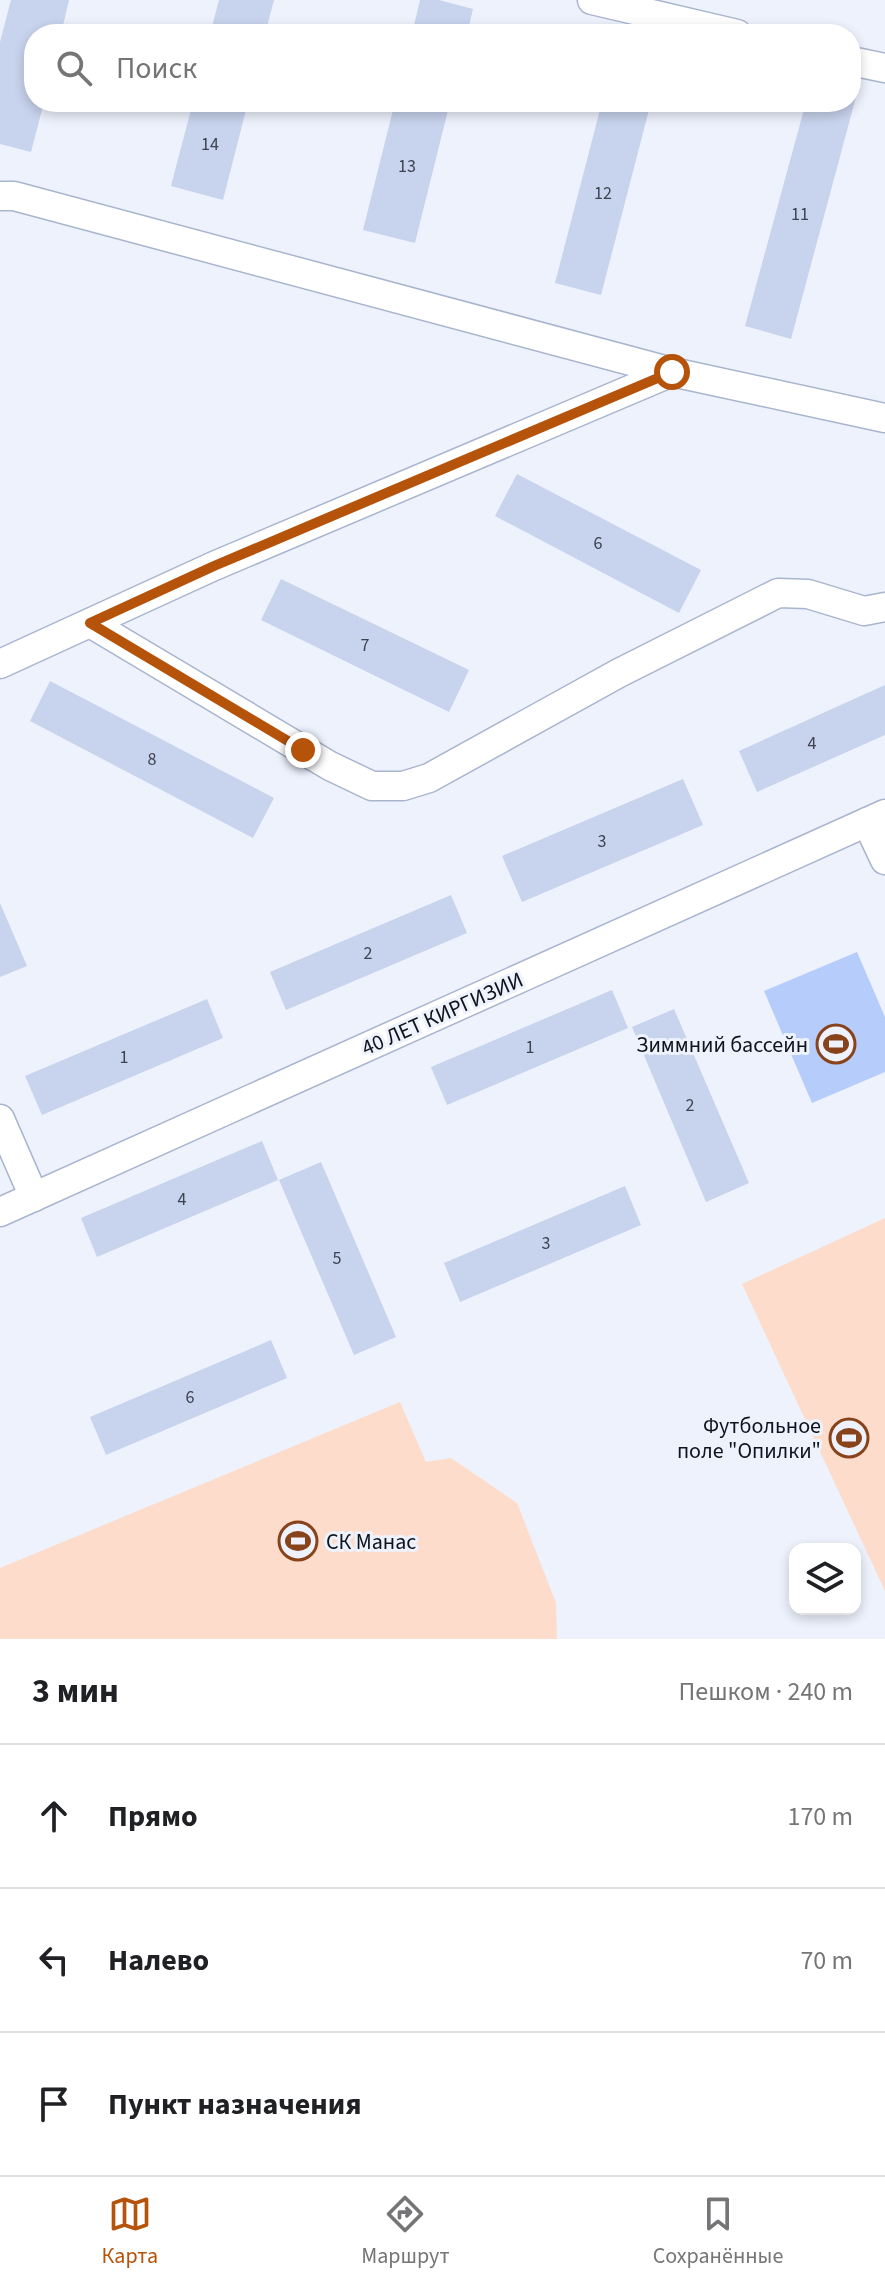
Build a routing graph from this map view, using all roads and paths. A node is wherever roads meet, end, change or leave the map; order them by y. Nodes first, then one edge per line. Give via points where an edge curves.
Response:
1 (592, 0) edge
2 (694, 24) edge
3 (861, 63) edge
4 (885, 68) edge
5 (0, 196) edge
6 (672, 372) junction
7 (885, 418) edge
8 (885, 607) edge
9 (90, 623) junction
10 (0, 664) edge
11 (876, 818) edge
12 (885, 860) edge
13 (0, 1119) edge
14 (34, 1197) junction
15 (0, 1212) edge

1 - 2 street
3 - 4 street
5 - 6 street
6 - 7 street
6 - 9 street
8 - 9 street via 864,611 808,594 778,593 429,778 403,786 372,786 330,766
9 - 10 street
11 - 12 street
11 - 14 street, 40 ЛЕТ КИРГИЗИИ
13 - 14 street
14 - 15 street, 40 ЛЕТ КИРГИЗИИ

